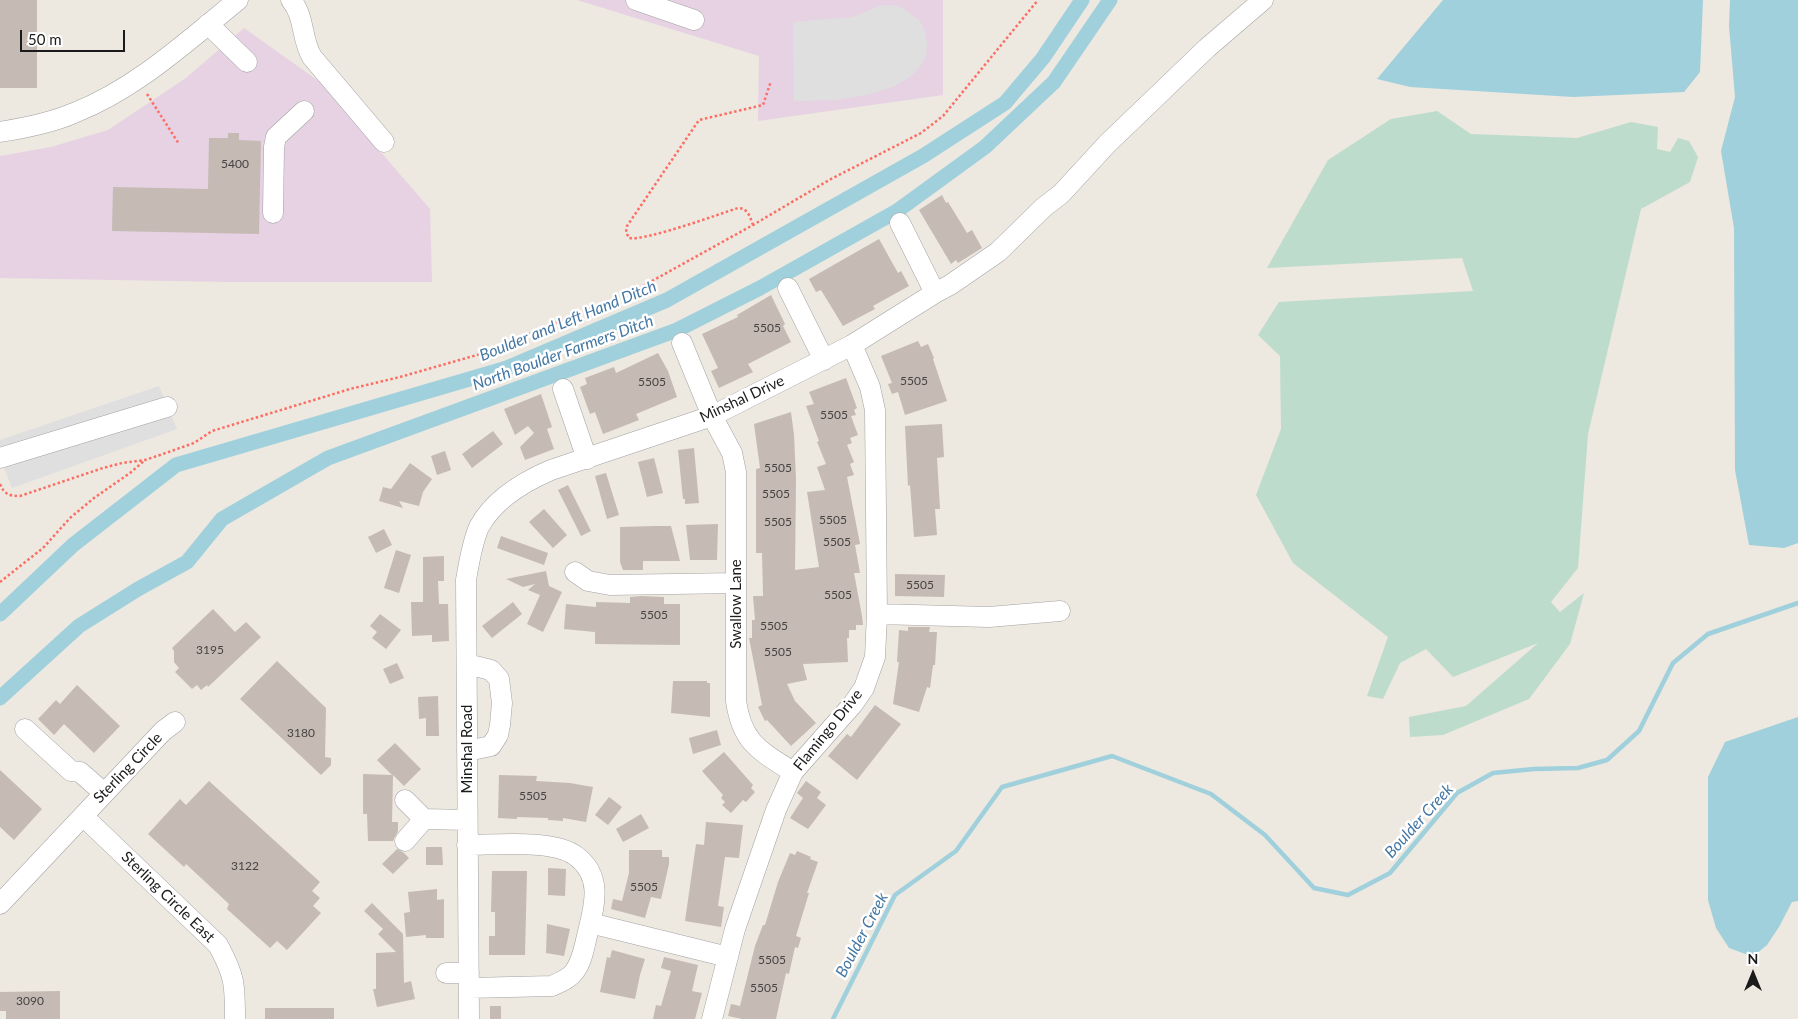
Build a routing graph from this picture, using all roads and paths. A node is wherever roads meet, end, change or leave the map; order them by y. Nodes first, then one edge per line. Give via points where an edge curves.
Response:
1 (238, 0) edge
2 (292, 0) edge
3 (636, 0) edge
4 (1038, 0) edge
5 (1263, 0) edge
6 (694, 20) dead end
7 (208, 24) junction
8 (247, 62) dead end
9 (771, 81) dead end
10 (147, 94) dead end
11 (304, 111) dead end
12 (0, 132) edge
13 (384, 142) dead end
14 (179, 144) dead end
15 (273, 213) dead end
16 (900, 223) dead end
17 (753, 225) junction
18 (788, 288) dead end
19 (935, 292) junction
20 (682, 343) dead end
21 (852, 345) junction
22 (824, 360) junction
23 (563, 389) dead end
24 (167, 407) dead end
25 (712, 416) junction
26 (0, 458) edge
27 (588, 459) junction
28 (145, 460) junction
29 (0, 484) edge
30 (472, 524) joint
31 (575, 572) dead end
32 (0, 582) edge
33 (736, 583) junction
34 (1060, 611) dead end
35 (877, 614) junction
36 (466, 664) junction
37 (175, 722) dead end
38 (25, 729) dead end
39 (467, 751) junction
40 (793, 772) junction
41 (104, 793) junction
42 (406, 800) dead end
43 (83, 816) junction
44 (424, 819) junction
45 (467, 820) junction
46 (405, 841) dead end
47 (467, 845) junction
48 (0, 904) edge
49 (590, 923) junction
50 (728, 957) junction
51 (446, 973) dead end
52 (469, 980) junction
53 (235, 1019) edge
54 (469, 1019) edge
55 (712, 1019) edge

1 - 7 street
2 - 13 street via 297,6 306,46 312,56
3 - 6 street
4 - 17 path via 949,108 921,133 831,179
5 - 19 street, Minshal Drive via 1207,48 998,252
7 - 8 street
7 - 12 street via 118,93 36,126
9 - 17 path via 763,105 699,120 626,232 629,238 643,237 738,208 747,210
10 - 14 path
11 - 15 street via 276,137
16 - 19 street
17 - 28 path via 643,286 508,342 464,359 212,431 194,443
18 - 22 street
19 - 21 street, Minshal Drive
20 - 25 street, Swallow Lane
21 - 22 street, Minshal Drive
21 - 35 street, Flamingo Drive via 870,387 875,410
22 - 25 street, Minshal Drive
23 - 27 street
24 - 26 street
25 - 27 street, Minshal Drive
25 - 33 street, Swallow Lane via 732,453 736,472
27 - 30 street, Minshal Drive via 526,481
28 - 29 path via 103,468 20,496 3,492
28 - 32 path via 70,518 43,548
30 - 36 street, Minshal Road via 466,580
31 - 33 street via 588,581 610,585
33 - 40 street, Swallow Lane via 738,713 744,731 758,750
34 - 35 street via 989,617
35 - 40 street, Flamingo Drive via 875,657 864,688
36 - 39 street, Minshal Road
36 - 39 street via 491,670 498,679 502,703 498,735 491,746
37 - 41 street, Sterling Circle
38 - 41 street via 71,771 80,772
39 - 45 street, Minshal Road
40 - 50 street, Flamingo Drive via 776,810
41 - 43 street, Sterling Circle
42 - 44 street
43 - 48 street, Sterling Circle
43 - 53 street, Sterling Circle East via 218,945 234,982
44 - 45 street
44 - 46 street
45 - 47 street, Minshal Road
47 - 49 street via 548,845 589,859 588,870 596,896
47 - 52 street, Minshal Road
49 - 50 street
49 - 52 street via 581,961 571,983 552,986
50 - 55 street, Flamingo Drive
51 - 52 street
52 - 54 street, Minshal Road

